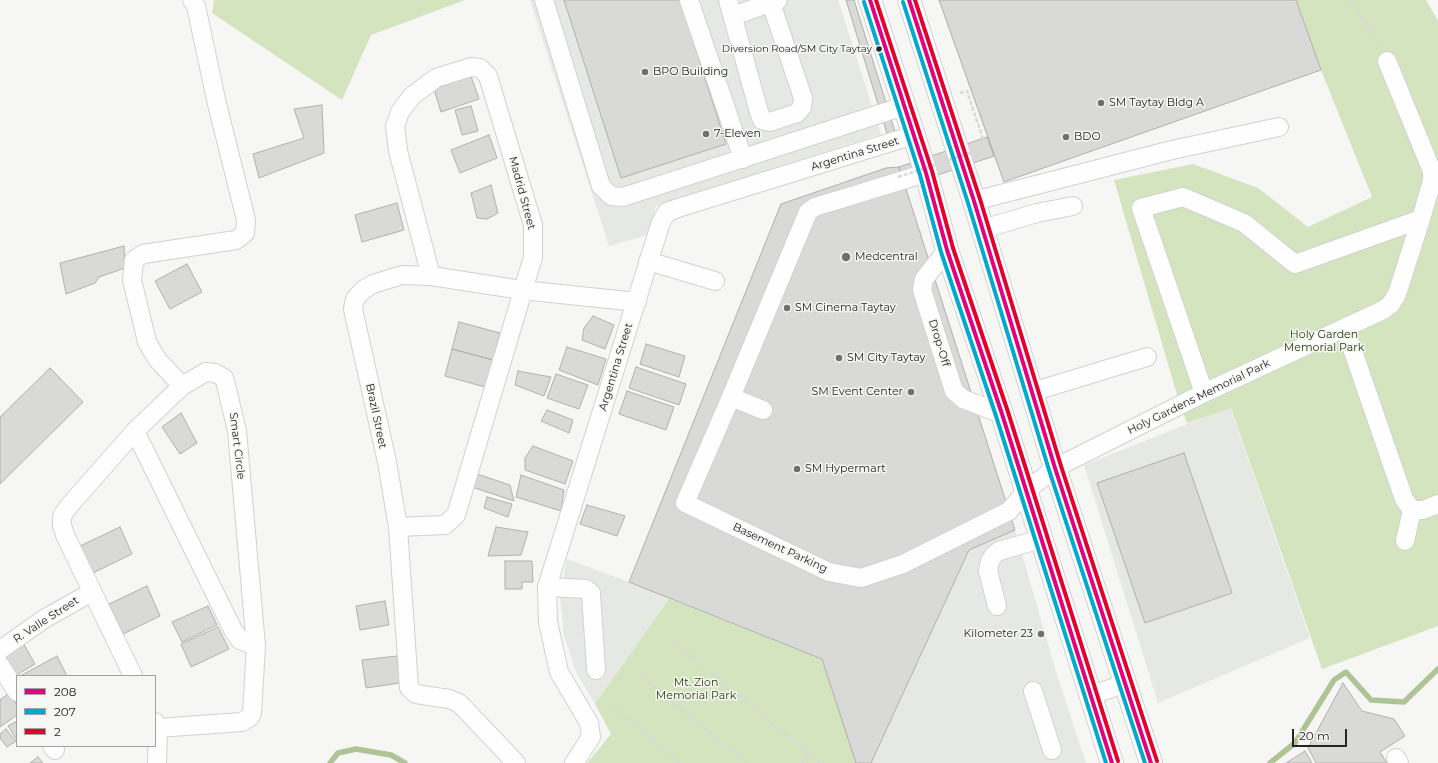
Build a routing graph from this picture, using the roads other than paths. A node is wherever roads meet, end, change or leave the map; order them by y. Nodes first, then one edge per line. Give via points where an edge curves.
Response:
1 (192, 0) edge
2 (544, 0) edge
3 (689, 0) edge
4 (870, 0) edge
5 (909, 0) edge
6 (775, 1) edge
7 (730, 8) edge
8 (1387, 61) road end
9 (904, 106) junction
10 (1279, 127) dead end
11 (914, 135) junction
12 (743, 159) junction
13 (926, 173) junction
14 (974, 201) junction
15 (1073, 206) dead end
16 (1421, 219) junction
17 (983, 229) junction
18 (947, 250) junction
19 (648, 261) junction
20 (431, 276) junction
21 (715, 281) dead end
22 (522, 290) junction
23 (637, 302) junction
24 (1345, 328) junction
25 (1147, 358) dead end
26 (182, 386) junction
27 (1032, 392) junction
28 (1204, 393) junction
29 (731, 397) junction
30 (763, 410) dead end
31 (1002, 414) junction
32 (135, 431) junction
33 (1057, 474) junction
34 (1026, 491) junction
35 (1438, 504) edge
36 (1412, 510) junction
37 (1009, 511) joint
38 (398, 527) junction
39 (1041, 538) junction
40 (1405, 541) dead end
41 (547, 587) junction
42 (92, 592) junction
43 (997, 606) dead end
44 (256, 646) junction
45 (0, 650) edge
46 (0, 665) edge
47 (596, 670) dead end
48 (133, 675) edge
49 (1125, 684) junction
50 (16, 690) edge
51 (1033, 691) dead end
52 (1091, 695) junction
53 (156, 725) edge
54 (1052, 750) dead end
55 (157, 763) edge
56 (516, 763) edge
57 (574, 763) edge
58 (1112, 763) edge
59 (1151, 763) edge

1 - 26 street via 196,6 246,220 245,233 236,240 143,254 134,260 132,280 147,342 157,359
2 - 12 street via 601,186 611,196 623,197
3 - 12 street
4 - 9 main road
5 - 14 main road
6 - 7 street
6 - 7 street via 803,98 802,107 796,112 770,122 762,120 759,112
8 - 16 street, Holy Gardens Memorial Park via 1432,171 1432,181
9 - 11 main road
9 - 12 street
10 - 14 street via 1165,152
11 - 13 main road
11 - 19 street, Argentina Street via 667,212
13 - 18 main road
13 - 29 street via 815,207 808,212
14 - 17 main road
15 - 17 street via 1037,213
16 - 24 street, Holy Gardens Memorial Park via 1391,304
16 - 28 street via 1295,264 1244,223 1183,197 1141,208
17 - 27 main road
18 - 31 main road
18 - 31 street, Drop-Off via 922,284 954,391 963,399
19 - 21 street
19 - 23 street, Argentina Street
20 - 22 street, Brazil Street
20 - 22 street, Madrid Street via 398,151 395,126 400,112 412,96 436,78 471,67 480,68 488,76 533,225 533,257
20 - 38 street, Brazil Street via 402,275 374,284 363,290 355,299 353,309 387,462
22 - 23 street, Brazil Street
22 - 38 street, Madrid Street via 456,515 445,525
23 - 41 street, Argentina Street
24 - 28 street, Holy Gardens Memorial Park
24 - 36 street via 1404,500
25 - 27 street
26 - 32 street, Smart Circle
26 - 44 street, Smart Circle via 210,372 224,378 229,392 237,431
27 - 33 main road
28 - 33 street, Holy Gardens Memorial Park
29 - 30 street
29 - 37 street, Basement Parking via 685,503 829,572 861,578 903,564
31 - 34 main road
32 - 42 street, Smart Circle via 62,516 65,535
32 - 44 street via 233,630 240,640
33 - 34 street, Holy Gardens Memorial Park
33 - 49 main road
34 - 37 street, Holy Gardens Memorial Park
34 - 39 main road
35 - 36 street via 1423,510
36 - 40 street
38 - 56 street, Brazil Street via 409,688 416,694 459,703
39 - 43 street via 999,551 994,555 988,571
39 - 52 main road
41 - 47 street via 586,589 591,593
41 - 57 street, Argentina Street via 548,622 559,672 589,723 591,737
42 - 45 street, R. Valle Street via 44,619
42 - 48 street, Smart Circle
44 - 53 street, Smart Circle via 252,713 246,720
46 - 50 street
49 - 52 street
49 - 59 main road
51 - 54 street
52 - 58 main road
53 - 55 street

